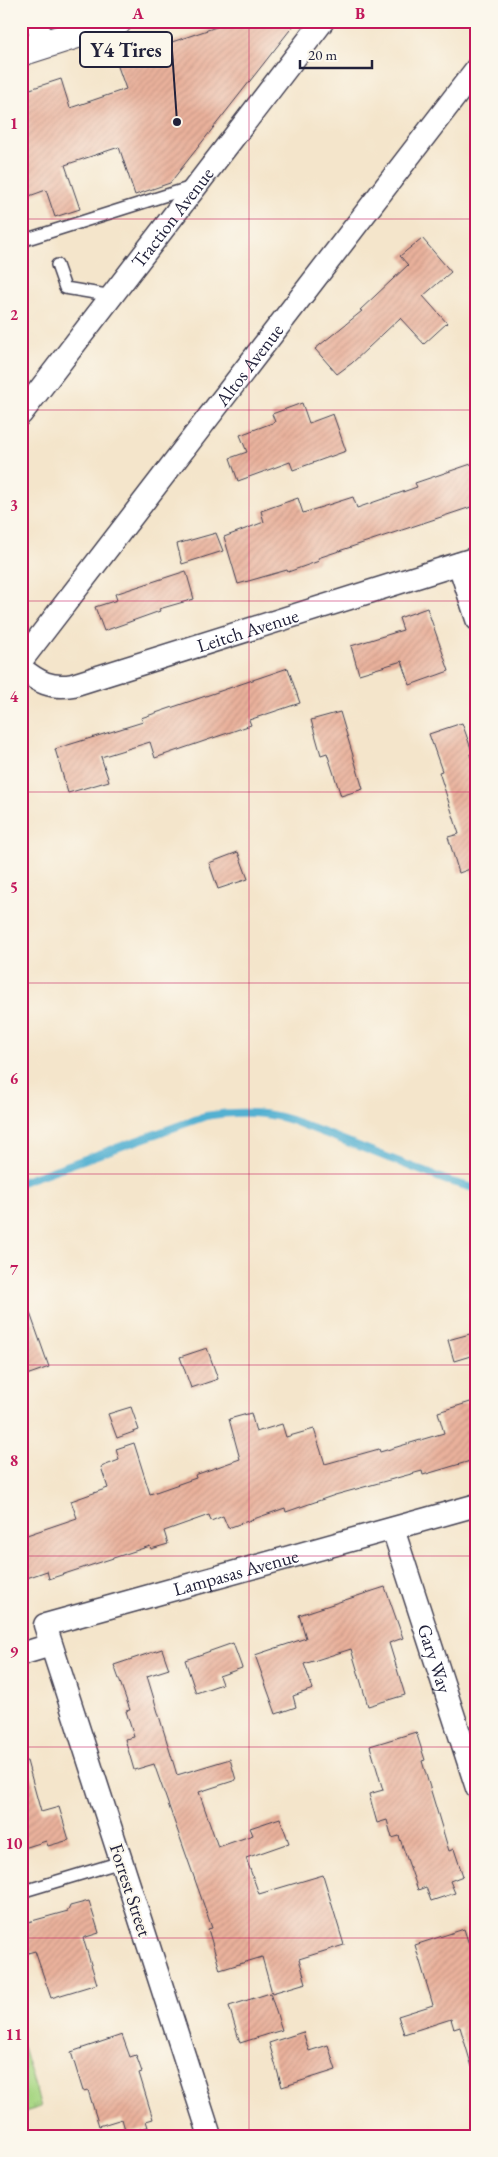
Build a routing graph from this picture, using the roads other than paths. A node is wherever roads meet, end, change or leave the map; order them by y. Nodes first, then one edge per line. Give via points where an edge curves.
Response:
1 (118, 21) edge
2 (323, 21) edge
3 (34, 40) edge
4 (477, 68) edge
5 (198, 185) junction
6 (21, 242) edge
7 (57, 265) dead end
8 (113, 296) junction
9 (21, 414) edge
10 (468, 561) edge
11 (477, 619) edge
12 (21, 660) edge
13 (21, 668) edge
14 (477, 1505) edge
15 (393, 1528) junction
16 (51, 1645) junction
17 (21, 1654) edge
18 (477, 1788) edge
19 (121, 1862) junction
20 (21, 1892) edge
21 (210, 2136) edge

1 - 3 main road
2 - 5 street, Traction Avenue
4 - 12 street, Altos Avenue
5 - 6 lane
5 - 8 street, Traction Avenue
7 - 8 lane via 65,288
8 - 9 street, Traction Avenue
10 - 11 street
10 - 13 street, Leitch Avenue via 78,684 63,687 39,683
14 - 15 street, Lampasas Avenue
15 - 16 street, Lampasas Avenue via 45,1625
15 - 18 street, Gary Way
16 - 17 street
16 - 19 street, Forrest Street
19 - 20 lane
19 - 21 street, Forrest Street

